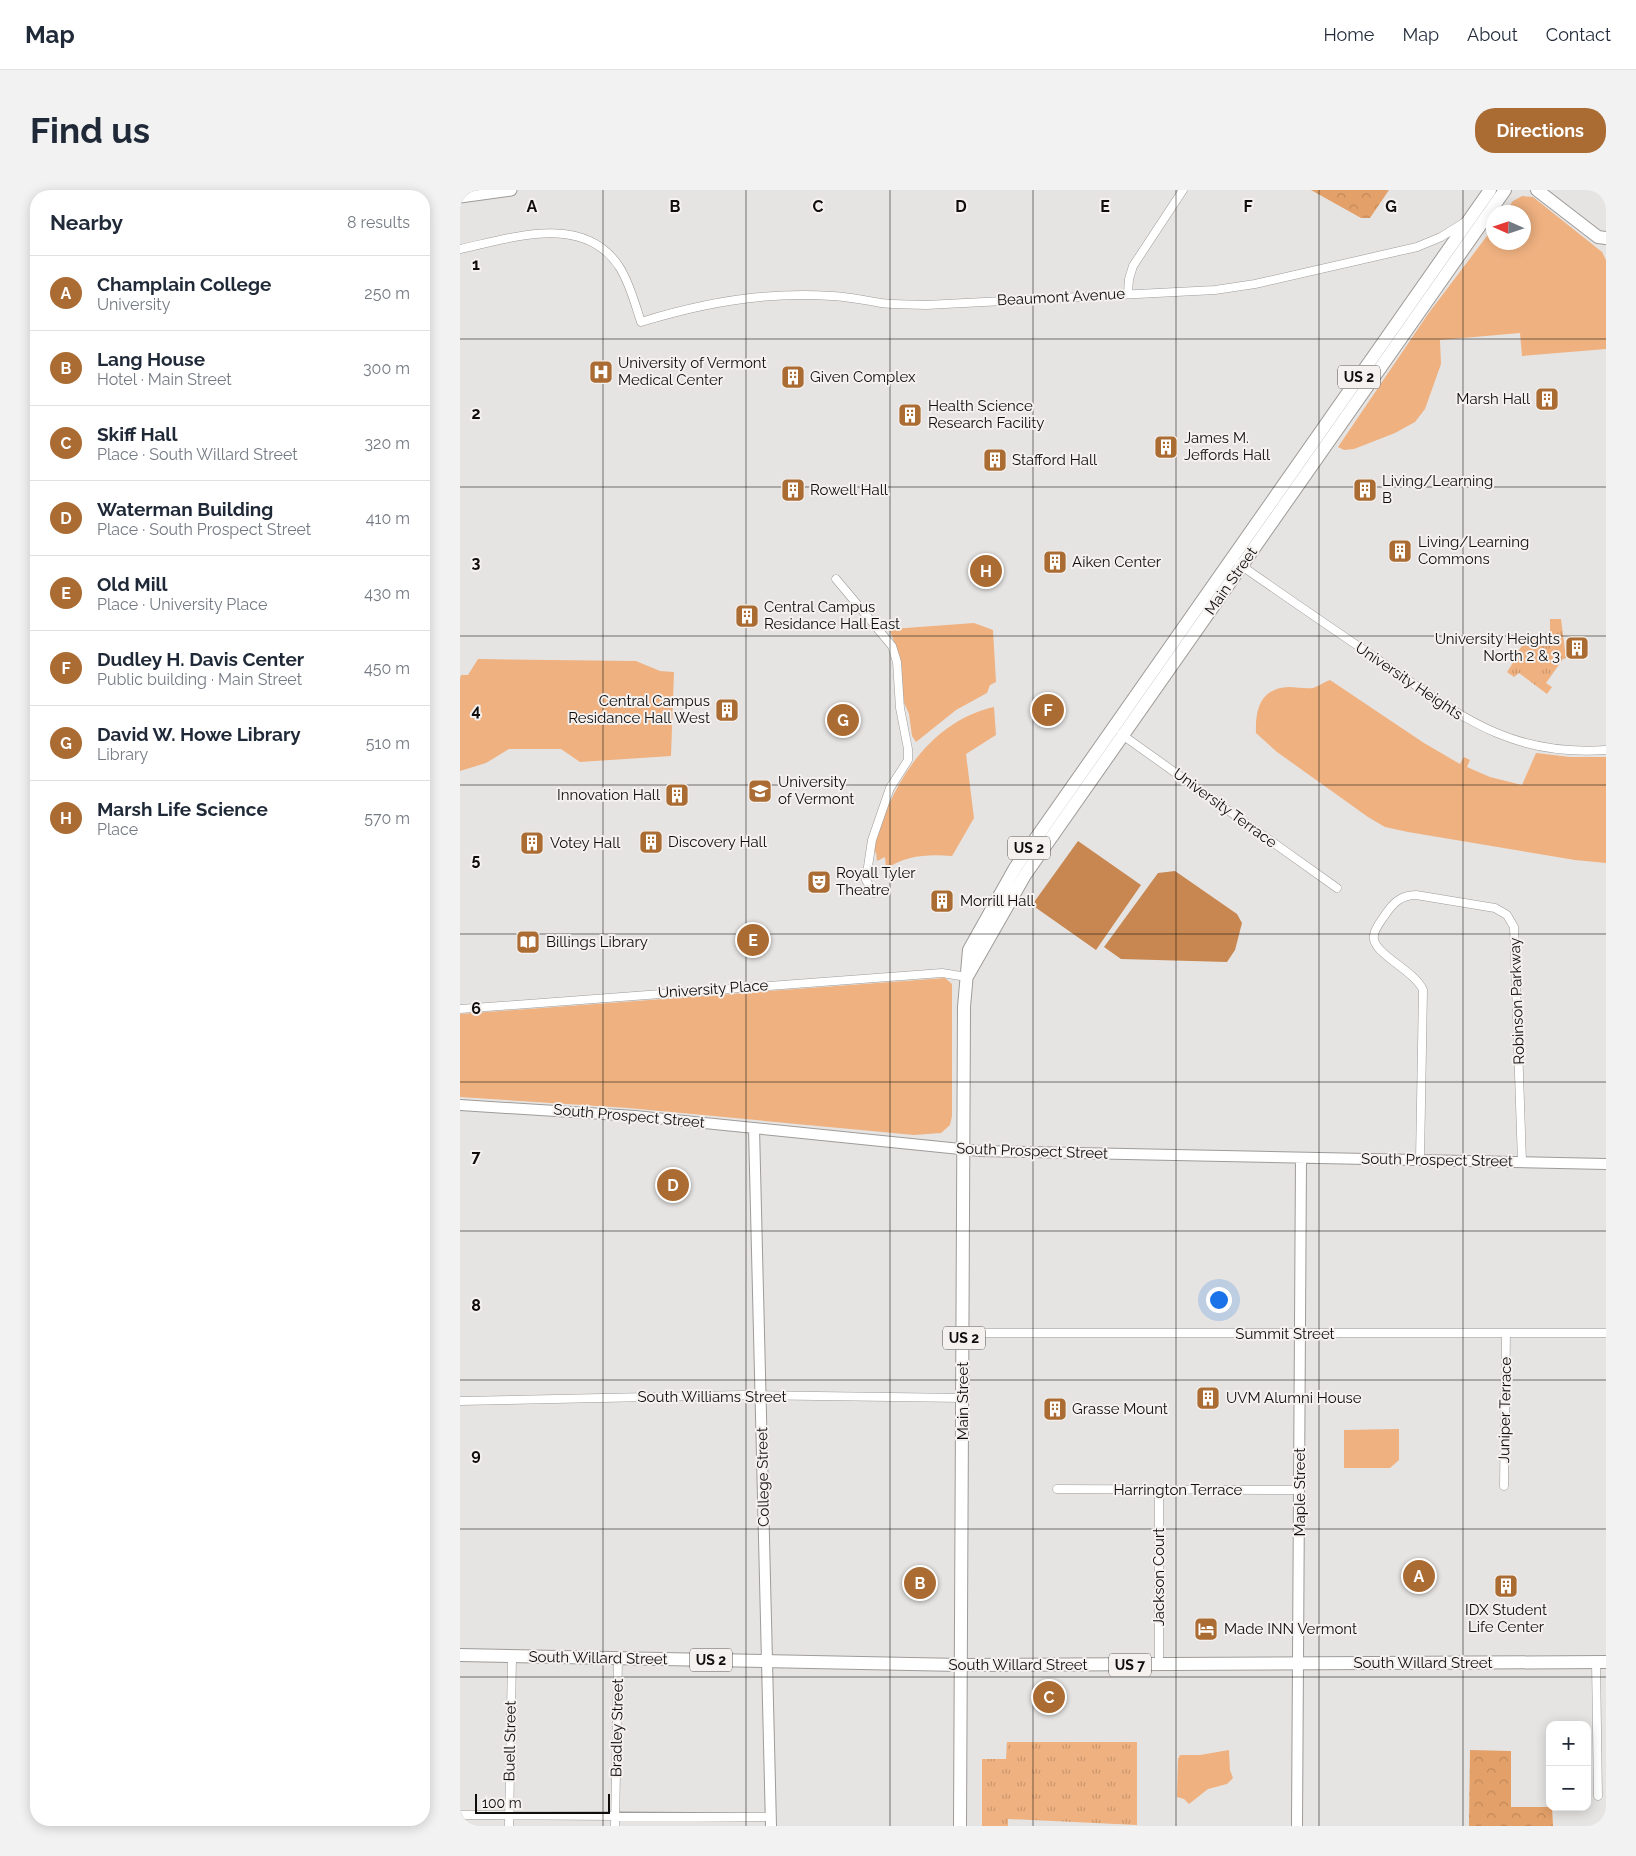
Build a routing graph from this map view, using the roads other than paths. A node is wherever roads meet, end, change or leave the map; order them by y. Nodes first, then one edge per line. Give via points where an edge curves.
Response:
1 (511, 190) edge
2 (1183, 190) edge
3 (1490, 190) edge
4 (1505, 190) edge
5 (1536, 190) edge
6 (460, 197) edge
7 (1472, 217) junction
8 (1603, 240) edge
9 (460, 249) edge
10 (1128, 293) junction
11 (1237, 562) junction
12 (836, 579) dead end
13 (1118, 732) junction
14 (1606, 750) edge
15 (1337, 888) dead end
16 (874, 893) dead end
17 (966, 977) junction
18 (460, 1009) edge
19 (460, 1105) edge
20 (754, 1128) junction
21 (964, 1150) junction
22 (1301, 1158) junction
23 (1420, 1160) junction
24 (1522, 1162) junction
25 (1606, 1164) edge
26 (964, 1333) junction
27 (1606, 1333) edge
28 (1300, 1334) junction
29 (1506, 1334) junction
30 (761, 1396) junction
31 (964, 1398) junction
32 (460, 1401) edge
33 (1504, 1486) dead end
34 (1057, 1489) dead end
35 (1159, 1490) junction
36 (1300, 1490) junction
37 (460, 1655) edge
38 (512, 1657) junction
39 (618, 1659) junction
40 (767, 1661) junction
41 (1601, 1662) edge
42 (1299, 1664) junction
43 (961, 1665) junction
44 (1159, 1665) junction
45 (1598, 1796) dead end
46 (460, 1815) edge
47 (509, 1815) junction
48 (615, 1816) junction
49 (771, 1821) edge
50 (509, 1826) edge
51 (615, 1826) edge
52 (960, 1826) edge
53 (1297, 1826) edge

1 - 6 main road
2 - 10 street via 1134,266
3 - 7 main road, Main Street / US 2
4 - 11 main road, Main Street / US 2
5 - 8 main road
7 - 10 street, Beaumont Avenue via 1441,237 1417,247 1256,284 1215,290
7 - 11 main road, Main Street / US 2
9 - 10 street, Beaumont Avenue via 532,234 568,233 580,237 605,251 620,269 641,322 742,298 832,296 926,305
11 - 13 main road, Main Street / US 2
11 - 14 street, University Heights via 1470,722 1538,747
12 - 16 street via 892,646 908,749 908,760 890,788 872,840 866,880
13 - 15 street, University Terrace
13 - 17 main road, Main Street / US 2 via 1025,875
17 - 18 street, University Place via 942,973
17 - 21 main road, Main Street / US 2
19 - 20 street, South Prospect Street via 601,1113
20 - 21 street, South Prospect Street
20 - 30 street, College Street
21 - 22 street, South Prospect Street
21 - 26 main road, Main Street / US 2
22 - 23 street, South Prospect Street
22 - 28 street, Maple Street
23 - 24 street, South Prospect Street
23 - 24 street, Robinson Parkway via 1424,995 1415,977 1380,950 1373,937 1393,904 1405,896 1416,895 1495,908 1508,916 1514,927
24 - 25 street, South Prospect Street
26 - 28 street, Summit Street
26 - 31 main road, Main Street / US 2
27 - 29 street, Summit Street
28 - 29 street, Summit Street
28 - 36 street, Maple Street
29 - 33 street, Juniper Terrace
30 - 31 street, South Williams Street
30 - 32 street, South Williams Street
30 - 40 street, College Street
31 - 43 main road, Main Street / US 2
34 - 35 street, Harrington Terrace
35 - 36 street, Harrington Terrace
35 - 44 street, Jackson Court
36 - 42 street, Maple Street
37 - 38 main road, South Willard Street / US 2
38 - 39 main road, South Willard Street / US 2
38 - 47 street, Buell Street
39 - 40 main road, South Willard Street / US 2
39 - 48 street, Bradley Street
40 - 43 main road, South Willard Street / US 2
40 - 49 street, College Street
41 - 42 main road, South Willard Street / US 7
41 - 45 street
42 - 44 main road, South Willard Street / US 7
42 - 53 street, Maple Street
43 - 44 main road, South Willard Street / US 7
43 - 52 main road, Main Street
46 - 47 street
47 - 48 street
47 - 50 street, Buell Street
48 - 49 street
48 - 51 street, Bradley Street

